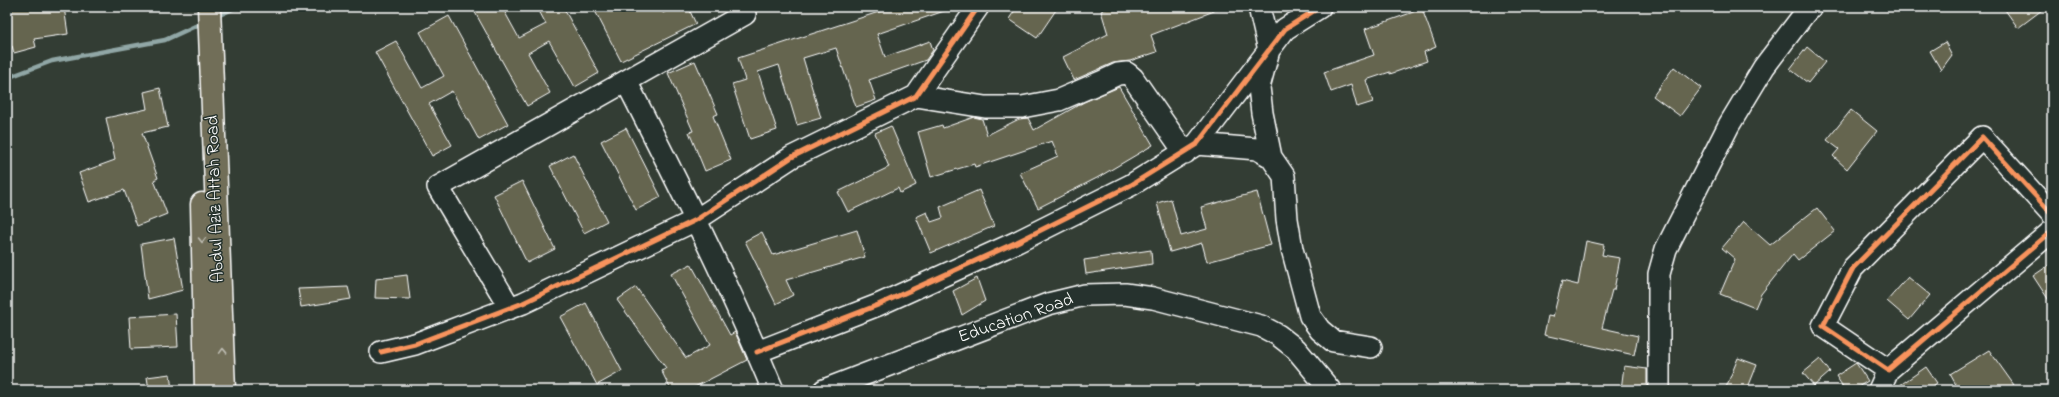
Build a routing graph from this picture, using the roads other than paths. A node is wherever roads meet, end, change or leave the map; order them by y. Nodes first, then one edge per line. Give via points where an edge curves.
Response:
1 (978, 7) edge
2 (1259, 7) edge
3 (1320, 7) edge
4 (1811, 7) edge
5 (745, 14) dead end
6 (204, 18) edge
7 (1269, 50) junction
8 (626, 81) junction
9 (916, 96) junction
10 (1191, 148) junction
11 (1271, 157) junction
12 (2052, 214) edge
13 (696, 220) junction
14 (2052, 231) edge
15 (510, 308) junction
16 (1371, 348) dead end
17 (381, 352) dead end
18 (757, 352) junction
19 (1888, 370) junction
20 (206, 390) edge
21 (224, 390) edge
22 (773, 390) edge
23 (824, 390) edge
24 (1330, 390) edge
25 (1658, 390) edge
26 (1879, 390) edge

1 - 9 street
2 - 7 street
3 - 7 street via 1285,29
4 - 25 street via 1764,67 1729,125 1666,249 1659,274
5 - 8 street
6 -> 20 highway, Abdul Aziz Attah Road
21 -> 6 highway, Abdul Aziz Attah Road
7 - 10 street
7 - 11 street via 1259,87
8 - 13 street
8 - 15 street via 438,187
9 - 10 street via 985,108 1022,107 1059,100 1118,74 1127,73
9 - 13 street via 792,157
10 - 11 street via 1257,149
10 - 18 street via 1131,185 1016,242 878,305
11 - 16 street via 1284,176 1292,248 1310,316 1320,330 1333,341
12 - 19 street via 1982,137 1971,146 1853,268 1823,326
13 - 15 street
13 - 18 street
14 - 19 street
15 - 17 street via 415,344
18 - 22 street
19 - 26 street
23 - 24 street, Education Road via 1048,304 1085,295 1125,294 1153,298 1261,326 1296,349

